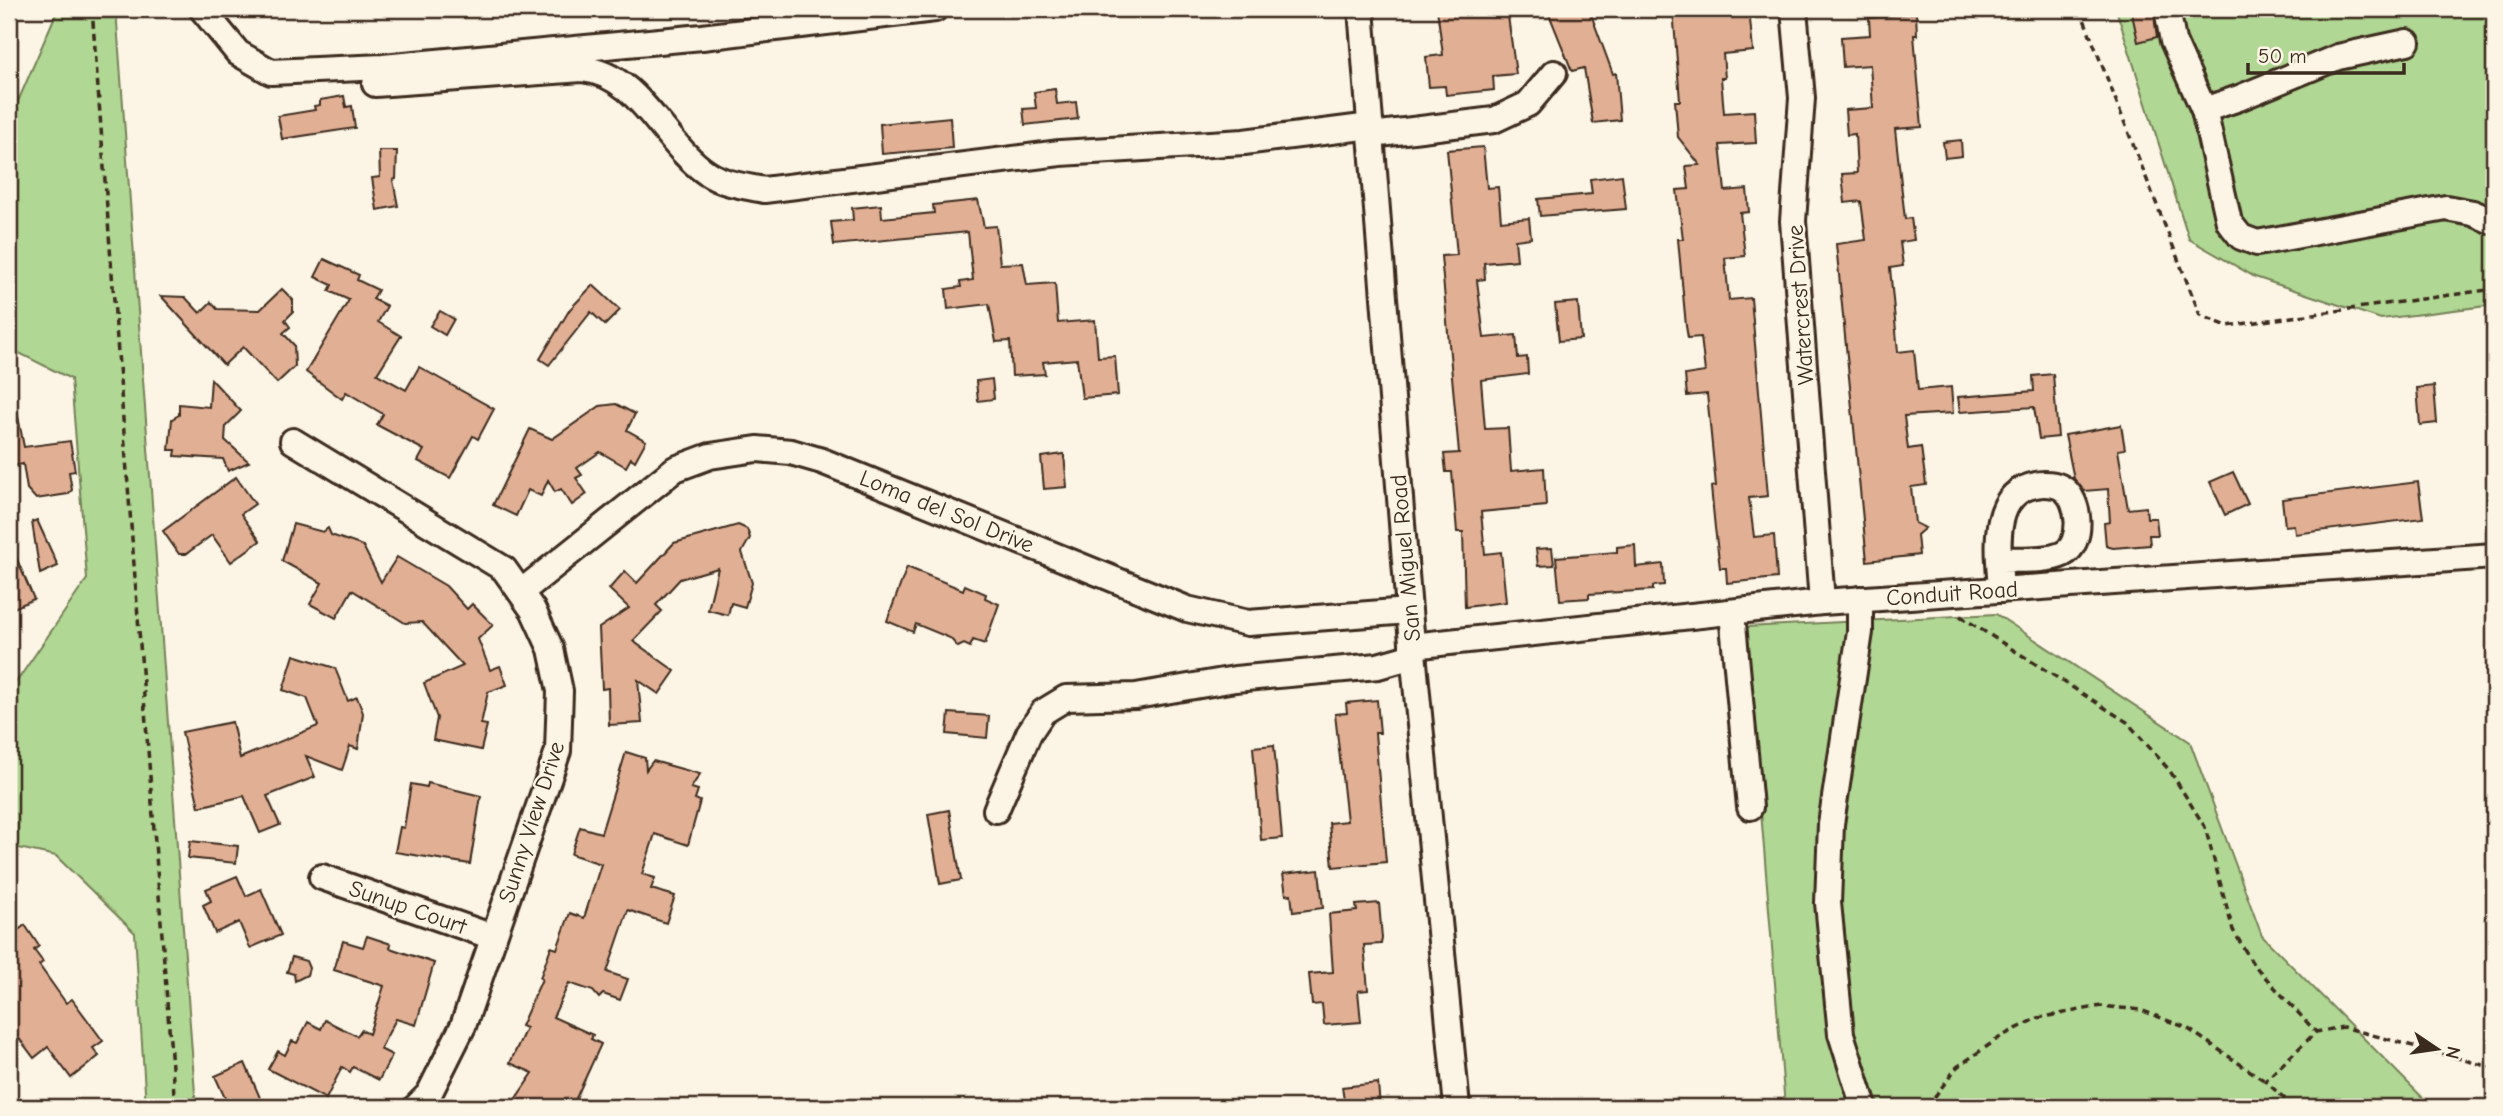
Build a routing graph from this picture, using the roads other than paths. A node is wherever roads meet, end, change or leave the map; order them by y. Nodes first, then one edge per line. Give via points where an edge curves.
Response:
1 (202, 9) edge
2 (935, 9) edge
3 (1361, 9) edge
4 (1794, 9) edge
5 (2167, 9) edge
6 (2407, 42) dead end
7 (1554, 73) dead end
8 (375, 84) dead end
9 (2204, 110) junction
10 (1371, 130) junction
11 (2494, 222) edge
12 (293, 441) dead end
13 (2494, 556) edge
14 (1999, 560) dead end
15 (2001, 590) junction
16 (521, 592) junction
17 (1860, 599) junction
18 (1822, 602) junction
19 (1409, 611) junction
20 (1732, 613) junction
21 (1412, 651) junction
22 (1750, 807) dead end
23 (996, 810) dead end
24 (322, 877) dead end
25 (493, 937) junction
26 (416, 1107) edge
27 (1457, 1107) edge
28 (1864, 1107) edge

1 - 2 street via 238,52 271,72 383,67 688,39
3 - 10 street, San Miguel Road
4 - 18 street, Watercrest Drive via 1802,98 1793,220
5 - 9 street via 2173,41
6 - 9 street via 2337,58
7 - 10 street via 1528,104 1494,120
8 - 10 street via 600,71 621,82 671,141 708,174 764,190 1059,153
9 - 11 street via 2229,222 2249,241 2446,208
10 - 19 street, San Miguel Road
12 - 16 street, Sunny View Drive via 504,569
13 - 15 street, Conduit Road
14 - 15 street
15 - 17 street, Conduit Road
16 - 19 street, Loma del Sol Drive via 675,469 710,456 757,449 822,461 1187,609 1248,623
16 - 25 street, Sunny View Drive via 551,649 560,691 561,731
17 - 18 street, Conduit Road
17 - 28 street via 1860,632 1830,824 1828,903 1841,1034
18 - 20 street, Conduit Road
19 - 21 street, San Miguel Road
20 - 21 street, Conduit Road
20 - 22 street
21 - 23 street, Conduit Road via 1378,666 1235,679 1136,696 1066,698 1043,712 1029,733
21 - 27 street, San Miguel Road
24 - 25 street, Sunup Court
25 - 26 street, Sunny View Drive via 463,1026 429,1094

